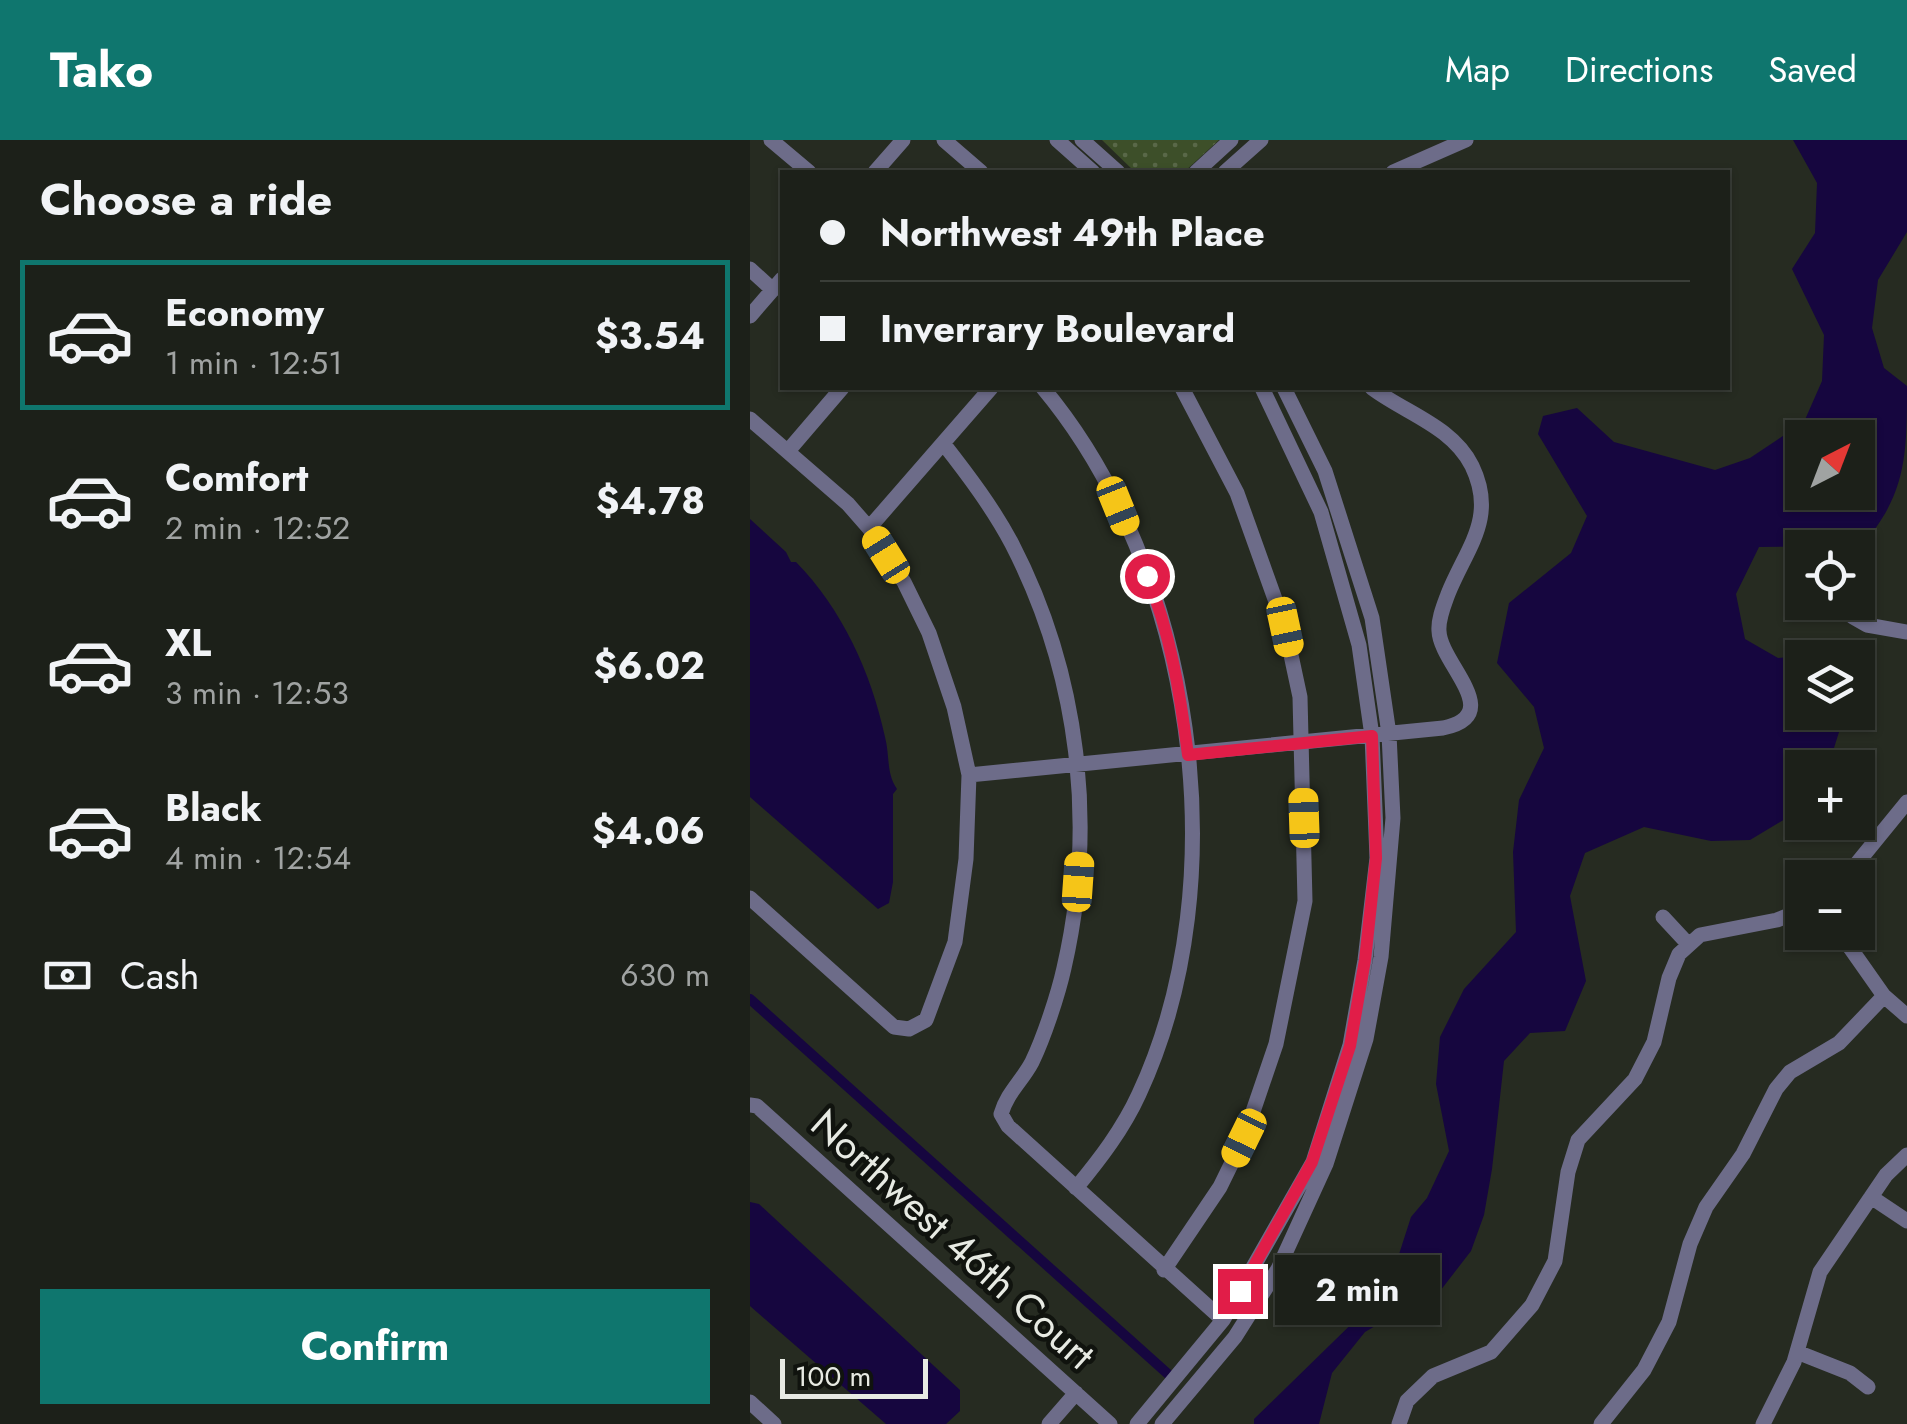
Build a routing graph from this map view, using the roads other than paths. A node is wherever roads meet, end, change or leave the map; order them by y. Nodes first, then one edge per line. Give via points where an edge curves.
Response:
1 (772, 140) edge
2 (903, 140) edge
3 (944, 140) edge
4 (1057, 140) edge
5 (1082, 140) edge
6 (1232, 140) edge
7 (1260, 140) edge
8 (1466, 140) edge
9 (807, 170) edge
10 (877, 170) edge
11 (979, 170) edge
12 (1091, 170) edge
13 (1116, 170) edge
14 (1198, 170) edge
15 (1227, 170) edge
16 (1398, 170) edge
17 (750, 269) edge
18 (778, 284) edge
19 (750, 316) edge
20 (840, 390) edge
21 (989, 390) edge
22 (1045, 390) edge
23 (1183, 390) edge
24 (1263, 390) edge
25 (1285, 390) edge
26 (1375, 390) edge
27 (750, 419) edge
28 (944, 443) junction
29 (788, 450) junction
30 (869, 528) junction
31 (1858, 620) edge
32 (1907, 632) edge
33 (1389, 734) junction
34 (1372, 736) junction
35 (1302, 743) junction
36 (1188, 755) junction
37 (1078, 764) junction
38 (969, 775) junction
39 (1907, 802) edge
40 (1860, 860) edge
41 (750, 898) edge
42 (1664, 917) dead end
43 (1785, 917) edge
44 (1689, 945) junction
45 (1851, 950) edge
46 (1884, 996) junction
47 (1907, 1016) edge
48 (750, 1105) edge
49 (1907, 1155) edge
50 (1076, 1188) junction
51 (1872, 1196) junction
52 (1907, 1221) edge
53 (1164, 1270) junction
54 (1222, 1320) junction
55 (1797, 1352) junction
56 (1868, 1387) dead end
57 (1076, 1393) junction
58 (750, 1402) edge
59 (774, 1424) edge
60 (1048, 1424) edge
61 (1110, 1424) edge
62 (1137, 1424) edge
63 (1162, 1424) edge
64 (1398, 1424) edge
65 (1601, 1424) edge
66 (1762, 1424) edge

1 - 9 street
2 - 10 street
3 - 11 street
4 - 12 street
5 - 13 street
6 - 14 street
7 - 15 street
8 - 16 street
17 - 18 street
18 - 19 street
20 - 29 street
21 - 28 street
22 - 36 street via 1111,493 1161,612
23 - 35 street via 1237,493 1285,627
24 - 34 street via 1321,512 1359,645
25 - 33 street via 1325,471 1372,618
26 - 33 street via 1455,441 1482,492 1483,523 1464,555 1438,630 1469,692 1468,716 1457,725
27 - 29 street
28 - 30 street
28 - 37 street via 1011,543 1043,615 1067,693
29 - 30 street
30 - 38 street via 930,633
31 - 32 street
33 - 34 street
33 - 63 street via 1392,854 1381,957 1366,1039 1326,1164 1278,1269 1235,1337
34 - 35 street
34 - 54 street via 1376,858 1350,1046 1312,1162
35 - 36 street
35 - 53 street via 1305,901 1276,1044 1244,1138
36 - 37 street
36 - 50 street via 1191,878 1163,1029 1112,1145
37 - 38 street
37 - 50 street via 1078,882 1064,969 1032,1062 1001,1114
38 - 41 street via 955,942 926,1020 909,1029 894,1027
39 - 40 street
42 - 44 street
43 - 44 street via 1700,935
44 - 64 street via 1669,978 1654,1042 1636,1079 1578,1140 1555,1261 1532,1305 1490,1352 1434,1376 1408,1401
45 - 46 street
46 - 47 street
46 - 65 street via 1776,1089 1743,1154 1706,1206 1669,1322 1644,1370
48 - 57 street, Northwest 46th Court
49 - 51 street
50 - 53 street
51 - 52 street
51 - 55 street via 1820,1272
53 - 54 street
54 - 62 street
55 - 56 street
55 - 66 street
57 - 60 street
57 - 61 street, Northwest 46th Court
58 - 59 street

